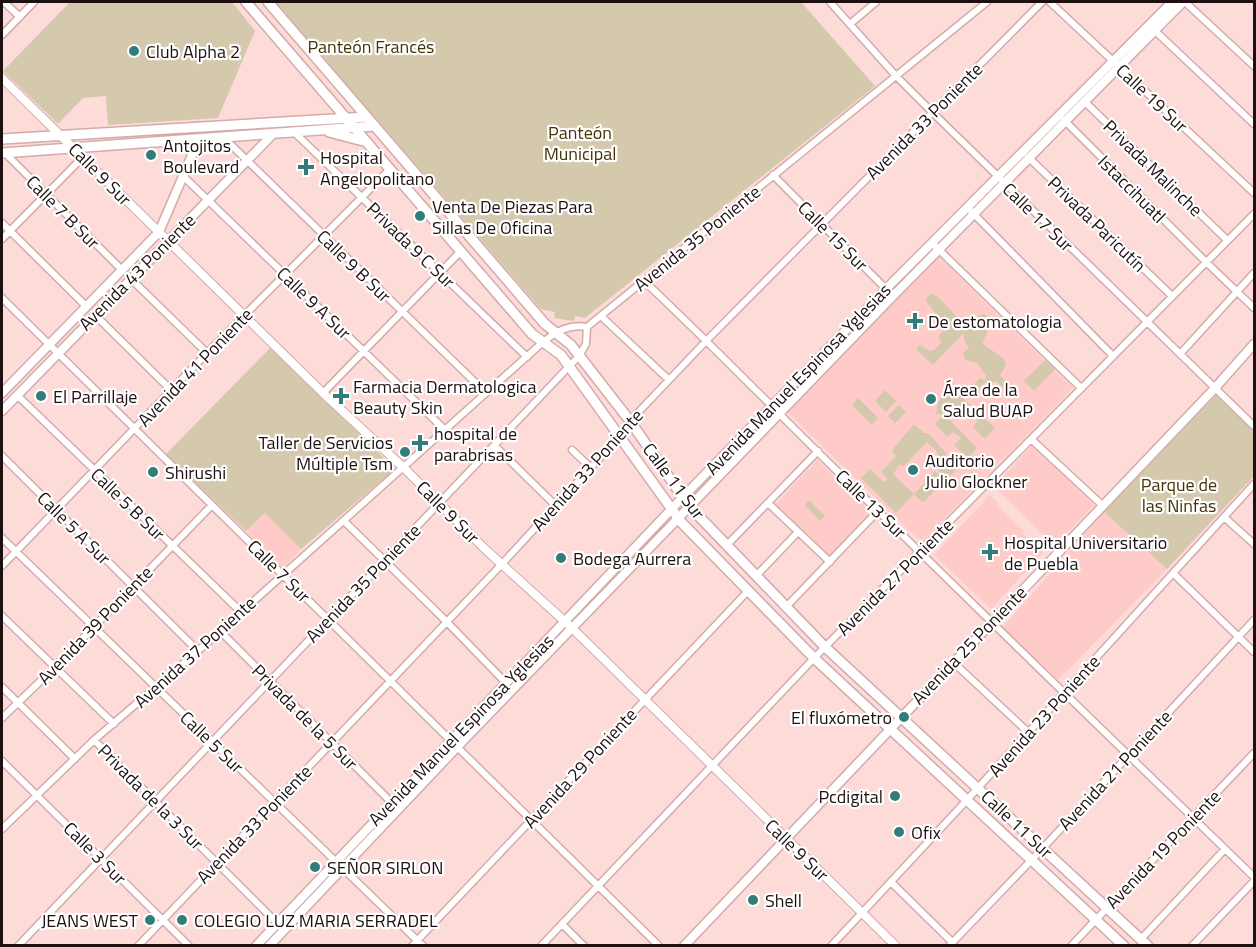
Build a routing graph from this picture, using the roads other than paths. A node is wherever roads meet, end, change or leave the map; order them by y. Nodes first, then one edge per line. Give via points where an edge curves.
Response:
1 (4, 2) edge
2 (34, 2) edge
3 (246, 2) edge
4 (268, 2) edge
5 (830, 2) edge
6 (876, 2) edge
7 (987, 2) edge
8 (1042, 2) edge
9 (1050, 2) edge
10 (1172, 2) edge
11 (1184, 2) edge
12 (20, 17) junction
13 (850, 24) junction
14 (1152, 27) junction
15 (2, 35) edge
16 (1116, 64) junction
17 (1254, 66) edge
18 (896, 76) junction
19 (2, 78) edge
20 (1082, 99) junction
21 (933, 113) junction
22 (367, 117) junction
23 (346, 118) junction
24 (1062, 119) junction
25 (1254, 124) edge
26 (375, 126) junction
27 (354, 128) junction
28 (321, 130) junction
29 (294, 132) junction
30 (273, 134) junction
31 (61, 135) junction
32 (223, 137) junction
33 (2, 139) edge
34 (199, 139) junction
35 (367, 142) junction
36 (74, 148) junction
37 (3, 153) edge
38 (1026, 155) junction
39 (83, 157) junction
40 (247, 161) junction
41 (390, 169) junction
42 (773, 175) junction
43 (183, 176) junction
44 (1001, 181) junction
45 (1254, 193) edge
46 (45, 194) junction
47 (362, 198) junction
48 (209, 200) junction
49 (971, 211) junction
50 (1254, 214) edge
51 (2, 223) edge
52 (821, 225) junction
53 (9, 230) junction
54 (159, 232) junction
55 (323, 237) junction
56 (2, 239) edge
57 (1227, 240) junction
58 (168, 241) junction
59 (936, 246) junction
60 (461, 250) junction
61 (1206, 262) junction
62 (122, 270) junction
63 (440, 272) junction
64 (1254, 273) edge
65 (285, 275) junction
66 (130, 278) junction
67 (644, 281) junction
68 (886, 289) junction
69 (1237, 292) junction
70 (893, 296) junction
71 (1172, 296) junction
72 (2, 298) edge
73 (86, 306) junction
74 (1254, 308) edge
75 (401, 312) junction
76 (95, 315) junction
77 (245, 315) junction
78 (602, 317) junction
79 (1147, 322) junction
80 (587, 327) junction
81 (555, 332) junction
82 (707, 340) junction
83 (543, 342) junction
84 (48, 344) junction
85 (1254, 344) edge
86 (364, 351) junction
87 (57, 353) junction
88 (207, 353) junction
89 (1180, 354) junction
90 (579, 356) junction
91 (1113, 356) junction
92 (527, 357) junction
93 (566, 370) junction
94 (2, 379) edge
95 (669, 380) junction
96 (8, 386) junction
97 (1081, 388) junction
98 (1215, 388) junction
99 (172, 391) junction
100 (2, 393) edge
101 (323, 393) junction
102 (486, 393) junction
103 (17, 395) junction
104 (772, 406) junction
105 (2, 411) edge
106 (780, 414) junction
107 (630, 421) junction
108 (1254, 426) edge
109 (135, 429) junction
110 (445, 430) junction
111 (618, 438) junction
112 (1031, 439) junction
113 (495, 446) junction
114 (572, 450) dead end
115 (818, 451) junction
116 (2, 456) edge
117 (404, 468) junction
118 (591, 468) junction
119 (94, 471) junction
120 (1254, 484) edge
121 (683, 497) junction
122 (439, 503) junction
123 (768, 503) junction
124 (212, 505) junction
125 (556, 506) junction
126 (689, 506) junction
127 (1102, 506) junction
128 (56, 510) junction
129 (671, 510) junction
130 (878, 511) junction
131 (1224, 517) junction
132 (677, 519) junction
133 (344, 520) junction
134 (798, 532) junction
135 (2, 538) edge
136 (1254, 544) edge
137 (727, 545) junction
138 (172, 546) junction
139 (15, 552) junction
140 (920, 552) junction
141 (384, 560) junction
142 (830, 562) junction
143 (501, 565) junction
144 (2, 566) edge
145 (1173, 573) junction
146 (283, 575) junction
147 (756, 576) junction
148 (133, 586) junction
149 (748, 591) junction
150 (786, 607) junction
151 (241, 612) junction
152 (2, 616) edge
153 (328, 620) junction
154 (1254, 620) edge
155 (446, 621) junction
156 (565, 621) junction
157 (991, 622) junction
158 (93, 628) junction
159 (572, 628) junction
160 (220, 631) junction
161 (1239, 637) junction
162 (825, 647) junction
163 (198, 651) junction
164 (1254, 652) edge
165 (814, 658) junction
166 (954, 663) junction
167 (55, 667) junction
168 (391, 681) junction
169 (269, 682) junction
170 (506, 683) junction
171 (2, 687) edge
172 (157, 687) junction
173 (1064, 694) junction
174 (644, 700) junction
175 (18, 702) junction
176 (900, 717) junction
177 (2, 718) edge
178 (114, 724) junction
179 (890, 728) junction
180 (1028, 732) junction
181 (94, 740) junction
182 (212, 742) junction
183 (455, 743) junction
184 (331, 744) junction
185 (1254, 753) edge
186 (1128, 756) junction
187 (75, 759) junction
188 (2, 761) edge
189 (712, 767) junction
190 (978, 789) junction
191 (37, 794) junction
192 (967, 800) junction
193 (155, 801) junction
194 (275, 803) junction
195 (392, 803) junction
196 (1193, 817) junction
197 (532, 819) junction
198 (2, 829) edge
199 (785, 838) junction
200 (1043, 848) junction
201 (1226, 849) junction
202 (101, 858) junction
203 (1032, 860) junction
204 (218, 862) junction
205 (339, 865) junction
206 (1254, 879) edge
207 (891, 882) junction
208 (598, 886) junction
209 (1107, 908) junction
210 (862, 913) junction
211 (162, 920) junction
212 (1096, 920) junction
213 (562, 924) junction
214 (280, 926) junction
215 (1144, 942) edge
216 (417, 944) edge
217 (950, 944) edge
218 (18, 945) edge
219 (138, 945) edge
220 (189, 945) edge
221 (256, 945) edge
222 (269, 945) edge
223 (541, 945) edge
224 (584, 945) edge
225 (659, 945) edge
226 (684, 945) edge
227 (831, 945) edge
228 (896, 945) edge
229 (1071, 945) edge
230 (1124, 945) edge
231 (1192, 945) edge

1 - 12 street
2 - 12 street
3 - 23 main road, Calle 11 Sur
4 - 22 main road, Calle 11 Sur
5 - 13 street, Calle 17 Sur
6 - 13 street
7 - 18 street, Avenida 35 Poniente
8 - 21 street, Avenida 33 Poniente
9 - 16 street, Calle 19 Sur
10 - 14 main road, Avenida Manuel Espinosa Yglesias
11 - 14 main road, Avenida Manuel Espinosa Yglesias
11 - 17 street
12 - 15 street
13 - 18 street, Calle 17 Sur
14 - 16 main road, Avenida Manuel Espinosa Yglesias
14 - 25 street
16 - 20 main road, Avenida Manuel Espinosa Yglesias
16 - 45 street, Calle 19 Sur
18 - 21 street, Calle 17 Sur
18 - 42 street, Avenida 35 Poniente
19 - 31 street, Calle 9 Sur
20 - 24 main road, Avenida Manuel Espinosa Yglesias
20 - 57 street, Privada Malinche
21 - 44 street, Calle 17 Sur
21 - 52 street, Avenida 33 Poniente
22 - 23 main road
22 - 26 main road, Calle 11 Sur
23 - 27 main road, Calle 11 Sur
23 - 31 main road
24 - 38 main road, Avenida Manuel Espinosa Yglesias
24 - 61 street, Istaccihuatl
26 - 27 main road
26 - 81 main road, Calle 11 Sur
27 - 28 main road
27 - 35 main road, Calle 11 Sur
28 - 29 main road
28 - 35 main road
29 - 30 main road
29 - 47 street, Privada 9 C Sur
30 - 32 main road
30 - 40 main road, Avenida 43 Poniente
31 - 33 main road
31 - 36 street, Calle 9 Sur
32 - 34 main road
32 - 40 street, Calle 9 B Sur
34 - 36 main road
34 - 43 main road, Avenida 43 Poniente
35 - 41 main road, Calle 11 Sur
36 - 37 main road
36 - 39 street, Calle 9 Sur
37 - 46 street, Calle 7 B Sur
38 - 44 main road, Avenida Manuel Espinosa Yglesias
38 - 71 street, Privada Paricutín
39 - 46 street
39 - 54 street, Calle 9 Sur
40 - 48 main road, Avenida 43 Poniente
40 - 55 street, Calle 9 B Sur
41 - 47 street, Avenida 41 Poniente
41 - 60 main road, Calle 11 Sur
42 - 52 street, Calle 15 Sur
42 - 67 street, Avenida 35 Poniente
43 - 48 street, Calle 9 A Sur
43 - 54 main road, Avenida 43 Poniente
44 - 49 main road, Avenida Manuel Espinosa Yglesias
44 - 79 street, Calle 17 Sur
46 - 53 street
46 - 62 street, Calle 7 B Sur
47 - 55 street, Avenida 41 Poniente
47 - 63 street, Privada 9 C Sur
48 - 58 main road, Avenida 43 Poniente
48 - 65 street, Calle 9 A Sur
49 - 59 main road, Avenida Manuel Espinosa Yglesias
49 - 91 street
50 - 57 street, Avenida 27 Poniente
51 - 53 street
52 - 68 street, Calle 15 Sur
52 - 82 street, Avenida 33 Poniente
53 - 56 street
53 - 73 street
54 - 58 street, Calle 9 Sur
54 - 62 main road, Avenida 43 Poniente
55 - 65 street, Avenida 41 Poniente
55 - 75 street, Calle 9 B Sur
57 - 61 street, Avenida 27 Poniente
58 - 66 main road, Avenida 43 Poniente
58 - 77 street, Calle 9 Sur
59 - 68 main road, Avenida Manuel Espinosa Yglesias
59 - 70 main road, Avenida Manuel Espinosa Yglesias
59 - 97 street
60 - 63 street
60 - 83 main road, Calle 11 Sur
61 - 69 street, Istaccihuatl
61 - 71 street, Avenida 27 Poniente
62 - 73 main road, Avenida 43 Poniente
63 - 75 street
63 - 92 street, Privada 9 C Sur
64 - 69 street
65 - 77 street, Avenida 41 Poniente
65 - 86 street, Calle 9 A Sur
66 - 76 main road, Avenida 43 Poniente
66 - 88 street
67 - 78 street, Avenida 35 Poniente
67 - 82 street, Calle 13 Sur
68 - 70 street, Calle 15 Sur
68 - 104 main road, Avenida Manuel Espinosa Yglesias
69 - 74 street, Istaccihuatl
69 - 89 street
70 - 106 main road, Avenida Manuel Espinosa Yglesias
71 - 79 street, Avenida 27 Poniente
72 - 84 street, Calle 7 Sur
73 - 84 main road, Avenida 43 Poniente
75 - 86 street
75 - 102 street, Calle 9 B Sur
76 - 87 main road, Avenida 43 Poniente
76 - 99 street
77 - 88 street, Avenida 41 Poniente
77 - 101 street, Calle 9 Sur
78 - 80 street, Avenida 35 Poniente
78 - 95 street
79 - 89 street, Calle 17 Sur
79 - 91 street, Avenida 27 Poniente
80 - 81 street, Avenida 37 Poniente via 573,326
80 - 90 street, Avenida 35 Poniente via 586,344
81 - 83 street, Avenida 37 Poniente
81 - 90 main road, Calle 11 Sur
82 - 95 street, Avenida 33 Poniente
82 - 104 street, Calle 13 Sur
83 - 92 street, Avenida 37 Poniente
83 - 93 main road, Calle 11 Sur via 561,355
84 - 87 street, Calle 7 Sur
84 - 96 main road, Avenida 43 Poniente
85 - 98 main road, Avenida 25 Poniente
86 - 101 street
86 - 110 street, Calle 9 A Sur
87 - 103 main road, Avenida 43 Poniente
87 - 109 street, Calle 7 Sur
88 - 99 street, Avenida 41 Poniente
89 - 98 street, Calle 17 Sur
90 - 93 street, Avenida 35 Poniente
90 - 107 main road, Calle 11 Sur
91 - 97 street, Avenida 27 Poniente
92 - 102 street, Avenida 37 Poniente
93 - 111 main road, Calle 11 Sur via 578,379
93 - 113 street, Avenida 35 Poniente
94 - 96 street
95 - 107 street, Avenida 33 Poniente
96 - 100 main road, Avenida 43 Poniente
97 - 112 street, Avenida 27 Poniente
98 - 108 street, Calle 17 Sur
98 - 127 main road, Avenida 25 Poniente
99 - 109 street, Avenida 41 Poniente
101 - 117 street, Calle 9 Sur
102 - 110 street, Avenida 37 Poniente
103 - 105 main road, Avenida 43 Poniente
103 - 119 street, Calle 5 B Sur
104 - 106 street, Calle 13 Sur
104 - 121 main road, Avenida Manuel Espinosa Yglesias
106 - 115 street, Calle 13 Sur
106 - 126 main road, Avenida Manuel Espinosa Yglesias
107 - 111 street, Avenida 33 Poniente
107 - 121 main road, Calle 11 Sur
109 - 119 street, Avenida 41 Poniente
109 - 124 street, Calle 7 Sur
110 - 117 street, Avenida 37 Poniente
111 - 118 street, Avenida 33 Poniente
111 - 129 main road, Calle 11 Sur
112 - 127 street
112 - 140 street, Avenida 27 Poniente
113 - 122 street, Avenida 35 Poniente
113 - 125 street
114 - 118 street
115 - 123 street
115 - 130 street, Calle 13 Sur
116 - 128 street, Calle 5 A Sur
117 - 122 street, Calle 9 Sur
117 - 133 street, Avenida 37 Poniente
118 - 125 street, Avenida 33 Poniente
119 - 128 street, Avenida 41 Poniente
119 - 138 street, Calle 5 B Sur
120 - 131 street, Avenida 23 Poniente
121 - 126 main road, Calle 11 Sur
121 - 129 main road, Avenida Manuel Espinosa Yglesias
122 - 141 street, Avenida 35 Poniente
122 - 143 street, Calle 9 Sur
123 - 134 street
123 - 137 street
124 - 138 street, Avenida 39 Poniente
124 - 146 street, Calle 7 Sur
125 - 143 street, Avenida 33 Poniente
126 - 132 main road, Avenida Manuel Espinosa Yglesias
126 - 137 main road, Calle 11 Sur
127 - 157 main road, Avenida 25 Poniente
128 - 139 street, Avenida 41 Poniente
128 - 148 street, Calle 5 A Sur
129 - 132 main road, Calle 11 Sur
129 - 156 main road, Avenida Manuel Espinosa Yglesias
130 - 140 street, Calle 13 Sur
130 - 142 street
131 - 136 street
131 - 145 street, Avenida 23 Poniente
132 - 149 main road, Calle 11 Sur
132 - 159 main road, Avenida Manuel Espinosa Yglesias
133 - 141 street
133 - 146 street, Avenida 37 Poniente
134 - 142 street
134 - 147 street
135 - 139 street, Calle 5 Sur
137 - 147 main road, Calle 11 Sur
138 - 148 street, Avenida 39 Poniente
138 - 151 street, Calle 5 B Sur
139 - 144 street, Avenida 41 Poniente
139 - 158 street, Calle 5 Sur
140 - 157 street, Calle 13 Sur
140 - 162 street, Avenida 27 Poniente
141 - 153 street, Avenida 35 Poniente
141 - 155 street
142 - 150 street
143 - 155 street, Avenida 33 Poniente
143 - 156 street, Calle 9 Sur
145 - 161 street
145 - 173 street, Avenida 23 Poniente
146 - 151 street, Avenida 37 Poniente
146 - 153 street, Calle 7 Sur
147 - 150 main road, Calle 11 Sur
148 - 158 street, Avenida 39 Poniente
148 - 163 street, Calle 5 A Sur
149 - 165 main road, Calle 11 Sur
149 - 174 street, Avenida 29 Poniente
150 - 162 main road, Calle 11 Sur
151 - 160 street, Avenida 37 Poniente
152 - 167 street
153 - 168 street, Calle 7 Sur
153 - 169 street, Avenida 35 Poniente
154 - 161 street, Avenida 21 Poniente
155 - 168 street, Avenida 33 Poniente
155 - 170 street
156 - 159 street, Calle 9 Sur
156 - 170 main road, Avenida Manuel Espinosa Yglesias
157 - 166 main road, Avenida 25 Poniente
157 - 173 street, Calle 13 Sur
158 - 167 street, Avenida 39 Poniente
158 - 172 street, Calle 5 Sur
159 - 174 street, Calle 9 Sur
159 - 183 main road, Avenida Manuel Espinosa Yglesias
160 - 163 street, Avenida 37 Poniente
160 - 169 street, Privada de la 5 Sur
161 - 164 street
161 - 186 street, Avenida 21 Poniente
162 - 165 street, Avenida 27 Poniente
162 - 176 main road, Calle 11 Sur
163 - 172 street, Avenida 37 Poniente
165 - 179 main road, Calle 11 Sur
165 - 189 street, Avenida 27 Poniente
166 - 176 main road, Avenida 25 Poniente
166 - 180 street
167 - 175 street, Avenida 39 Poniente
167 - 178 street
168 - 183 street, Calle 7 Sur
168 - 184 street, Avenida 33 Poniente
169 - 182 street, Avenida 35 Poniente
169 - 184 street, Privada de la 5 Sur
170 - 183 main road, Avenida Manuel Espinosa Yglesias
171 - 175 street
172 - 178 street, Avenida 37 Poniente
172 - 182 street, Calle 5 Sur
173 - 180 street, Avenida 23 Poniente
173 - 186 street, Calle 13 Sur
174 - 189 street, Calle 9 Sur
174 - 197 street, Avenida 29 Poniente
175 - 177 street, Avenida 39 Poniente
175 - 187 street
176 - 179 main road, Avenida 25 Poniente
176 - 190 main road, Calle 11 Sur
178 - 181 street, Avenida 37 Poniente
179 - 192 main road, Calle 11 Sur
179 - 199 main road, Avenida 25 Poniente
180 - 190 street, Avenida 23 Poniente
181 - 187 street, Avenida 37 Poniente
181 - 193 street, Privada de la 3 Sur
182 - 193 street, Avenida 35 Poniente
182 - 194 street, Calle 5 Sur
183 - 195 main road, Avenida Manuel Espinosa Yglesias
183 - 197 street, Calle 7 Sur
183 - 205 main road, Avenida Manuel Espinosa Yglesias
184 - 194 street, Avenida 33 Poniente
184 - 195 street, Privada de la 5 Sur
185 - 196 street, Avenida 19 Poniente
186 - 196 street, Calle 13 Sur
186 - 200 street, Avenida 21 Poniente
187 - 191 street, Avenida 37 Poniente
188 - 191 street, Calle 3 Sur
189 - 199 street, Calle 9 Sur
189 - 208 street, Avenida 27 Poniente
190 - 192 street, Avenida 23 Poniente
190 - 200 main road, Calle 11 Sur
191 - 198 street, Avenida 37 Poniente
191 - 202 street, Calle 3 Sur
192 - 203 main road, Calle 11 Sur
192 - 207 street, Avenida 23 Poniente
193 - 202 street, Avenida 35 Poniente
193 - 204 street, Privada de la 3 Sur
194 - 204 street, Avenida 33 Poniente
194 - 205 street, Calle 5 Sur
195 - 205 main road, Avenida Manuel Espinosa Yglesias
196 - 201 street, Calle 13 Sur
196 - 209 street, Avenida 19 Poniente
197 - 208 street, Calle 7 Sur
197 - 216 street, Avenida 29 Poniente
199 - 210 street, Calle 9 Sur
199 - 226 main road, Avenida 25 Poniente
200 - 203 street, Avenida 21 Poniente
200 - 209 main road, Calle 11 Sur
201 - 206 street, Calle 13 Sur
201 - 215 street
202 - 211 street, Calle 3 Sur
202 - 218 street, Avenida 35 Poniente
203 - 212 main road, Calle 11 Sur
203 - 217 street, Avenida 21 Poniente
204 - 211 street, Avenida 33 Poniente
204 - 214 street, Privada de la 3 Sur
205 - 214 main road, Avenida Manuel Espinosa Yglesias
205 - 216 street, Calle 5 Sur
206 - 231 street
207 - 210 street, Avenida 23 Poniente
207 - 217 street
208 - 213 street, Avenida 27 Poniente
208 - 225 street, Calle 7 Sur
209 - 212 street, Avenida 19 Poniente
209 - 215 main road, Calle 11 Sur
210 - 227 street, Avenida 23 Poniente
210 - 228 street, Calle 9 Sur
211 - 219 street, Avenida 33 Poniente
211 - 220 street, Calle 3 Sur
212 - 229 street, Avenida 19 Poniente
212 - 230 main road, Calle 11 Sur
213 - 223 street, Avenida 27 Poniente
213 - 224 street
214 - 221 main road, Avenida Manuel Espinosa Yglesias
214 - 222 main road, Avenida Manuel Espinosa Yglesias

